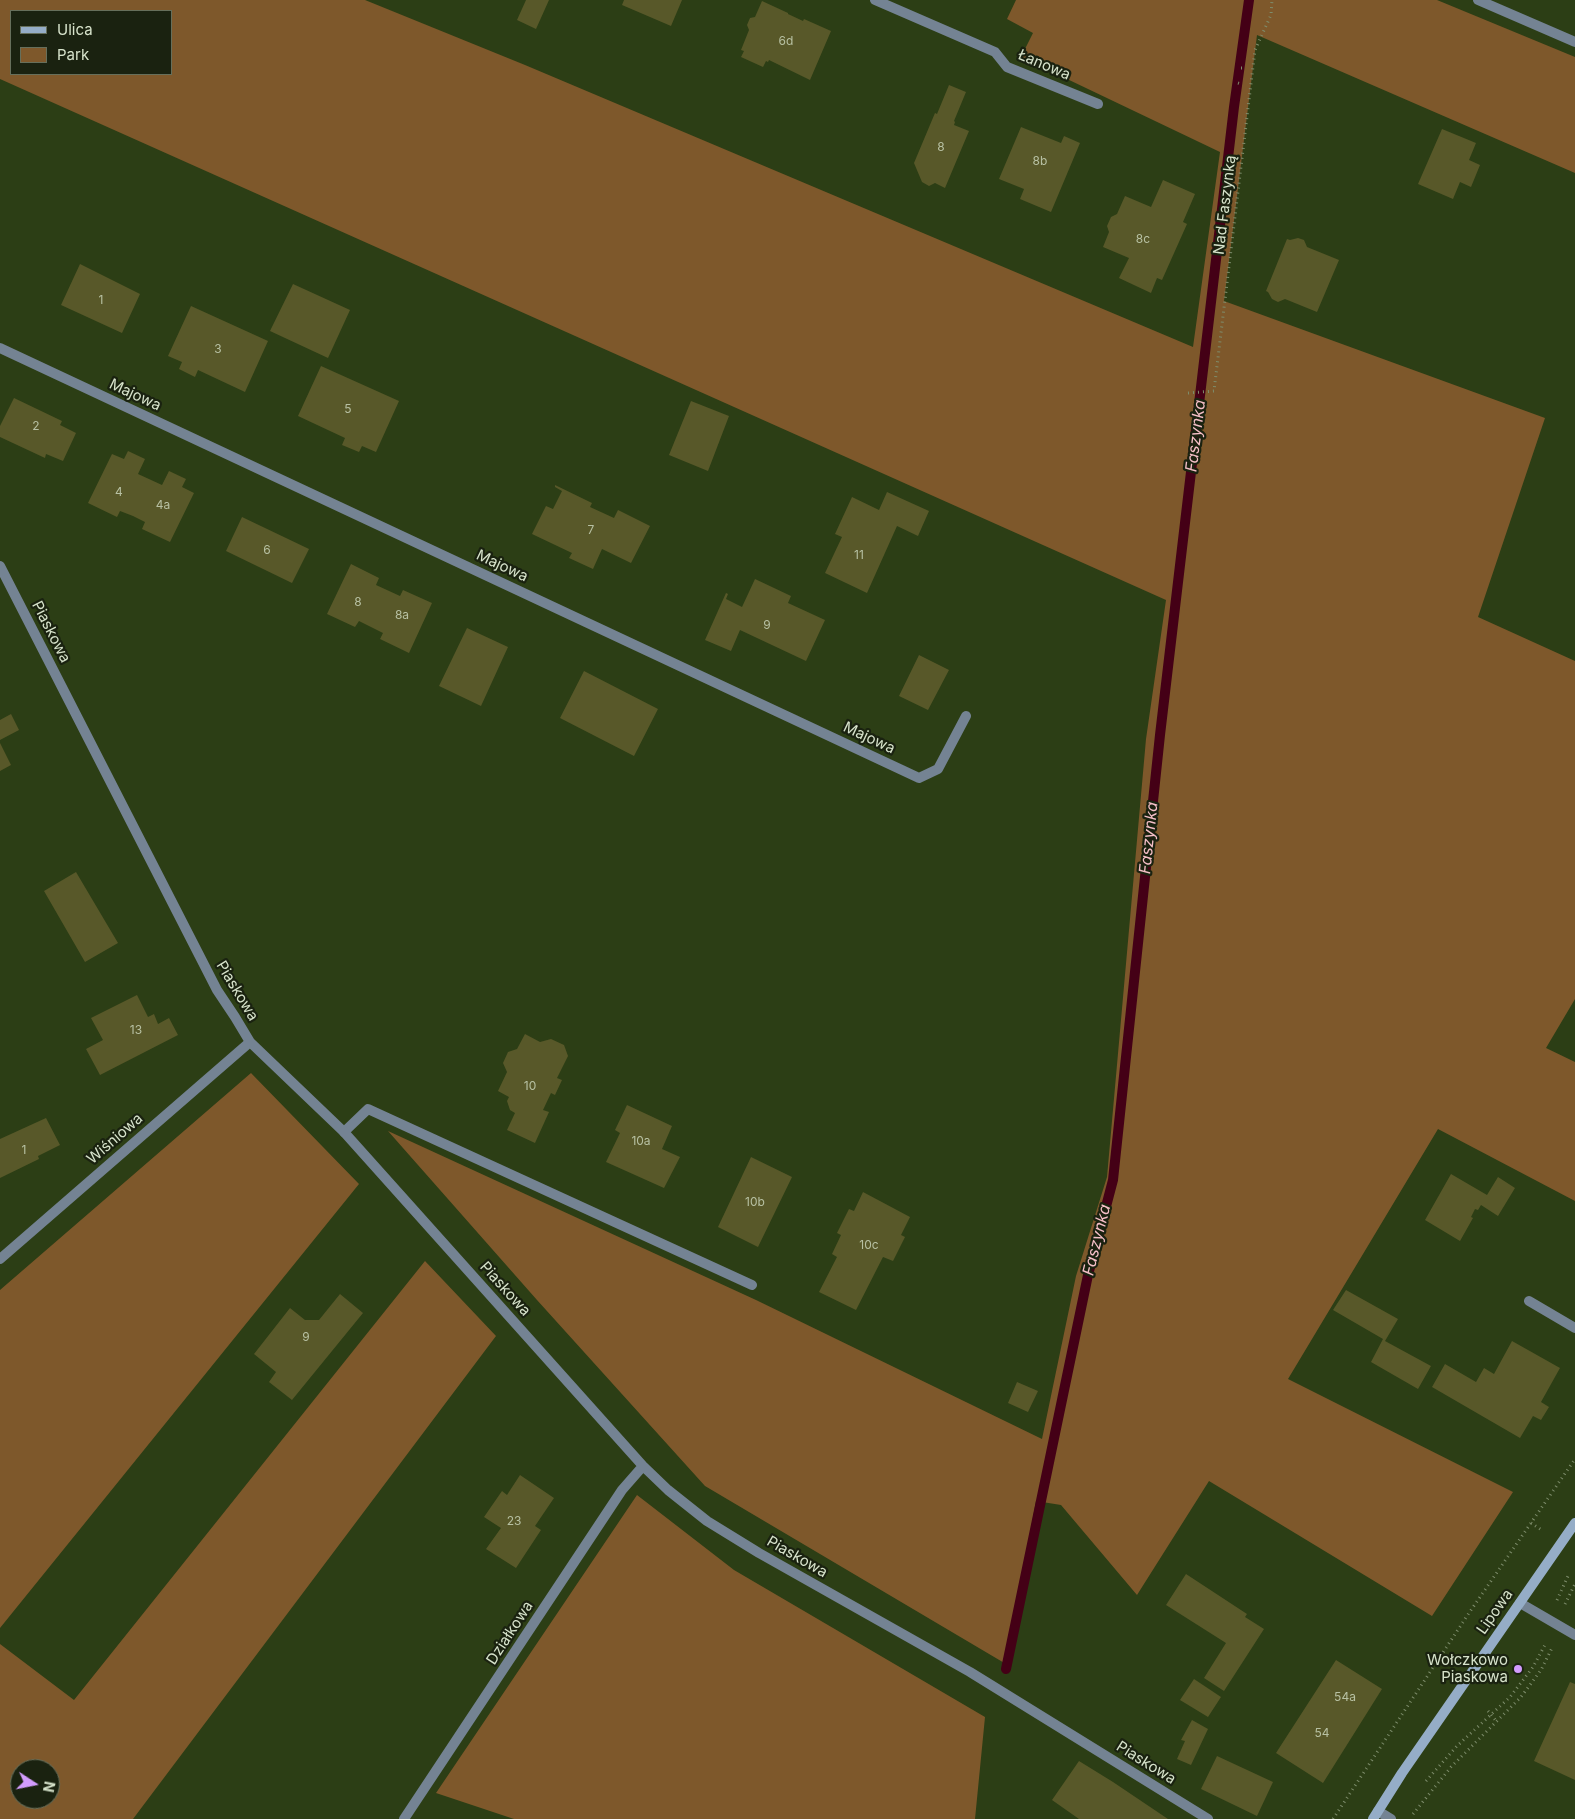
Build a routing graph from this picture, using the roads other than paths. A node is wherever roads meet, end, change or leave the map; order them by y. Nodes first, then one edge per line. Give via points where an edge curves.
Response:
1 (875, 0) edge
2 (1478, 0) edge
3 (1575, 42) edge
4 (1098, 104) dead end
5 (0, 348) edge
6 (0, 566) edge
7 (966, 716) dead end
8 (250, 1042) junction
9 (344, 1132) junction
10 (0, 1258) edge
11 (752, 1285) dead end
12 (1529, 1301) dead end
13 (1575, 1328) edge
14 (644, 1466) junction
15 (1575, 1523) edge
16 (1520, 1603) junction
17 (1575, 1635) edge
18 (1375, 1815) edge
19 (404, 1819) edge
20 (1208, 1819) edge
21 (1391, 1819) edge

1 - 4 street, Łanowa via 995,52 1007,67
2 - 3 street
5 - 7 street, Majowa via 919,778 938,769
6 - 8 street, Piaskowa via 216,990
8 - 9 street, Piaskowa
8 - 10 street, Wiśniowa
9 - 11 street via 368,1109
9 - 14 street, Piaskowa
12 - 13 street
14 - 19 street, Działkowa via 622,1490
14 - 20 street, Piaskowa via 707,1521 970,1672
15 - 16 street, Lipowa
16 - 17 street
16 - 18 street, Lipowa
18 - 21 street

